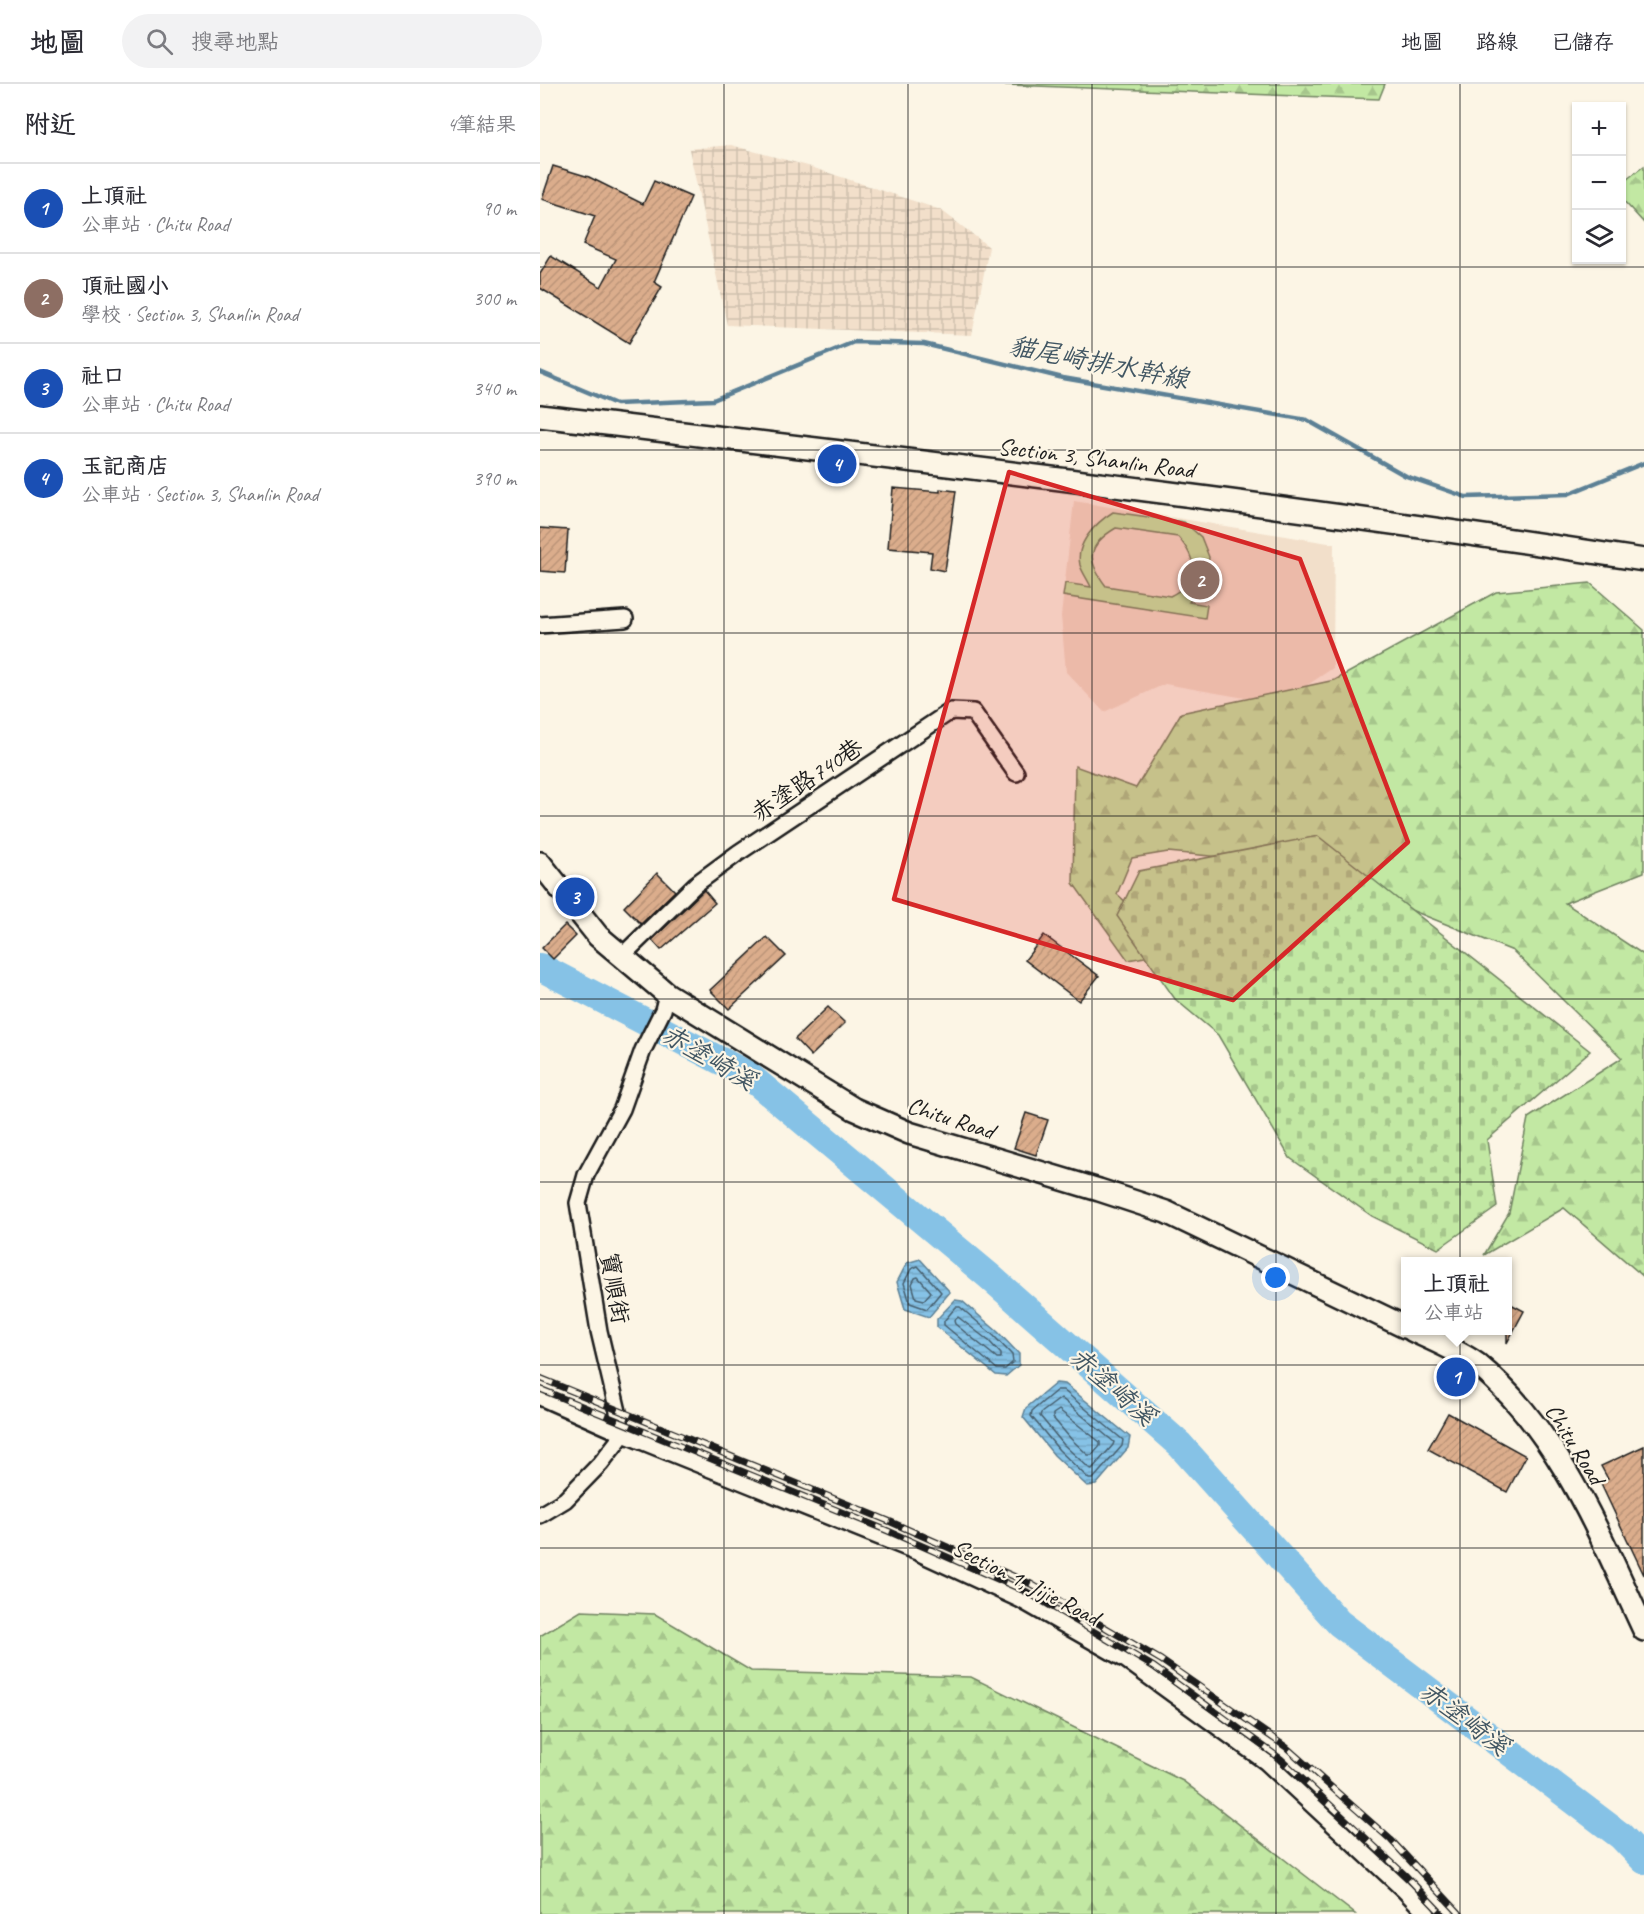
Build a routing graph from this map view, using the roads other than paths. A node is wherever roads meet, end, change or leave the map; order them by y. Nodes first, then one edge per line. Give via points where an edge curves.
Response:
1 (540, 416) edge
2 (1644, 560) edge
3 (625, 619) dead end
4 (540, 625) edge
5 (1016, 772) dead end
6 (540, 863) edge
7 (621, 957) junction
8 (665, 1002) junction
9 (1401, 1325) edge
10 (1422, 1335) edge
11 (540, 1397) edge
12 (621, 1433) junction
13 (540, 1515) edge
14 (1644, 1630) edge
15 (1427, 1914) edge

1 - 2 street, Section 3, Shanlin Road via 1077,480
3 - 4 street
5 - 7 street, 赤塗路740巷 via 973,712 951,711 696,884
6 - 7 street, Chitu Road via 585,921
7 - 8 street, Chitu Road
8 - 9 street, Chitu Road via 854,1109 909,1133 1166,1212
8 - 12 street, 寶順街 via 622,1109 586,1175 578,1203
10 - 14 street, Chitu Road via 1476,1363 1522,1407 1558,1455
11 - 12 street, Section 1, Jijie Road
12 - 13 street via 601,1463 565,1500
12 - 15 street, Section 1, Jijie Road via 916,1552 1021,1600 1126,1660 1266,1762

